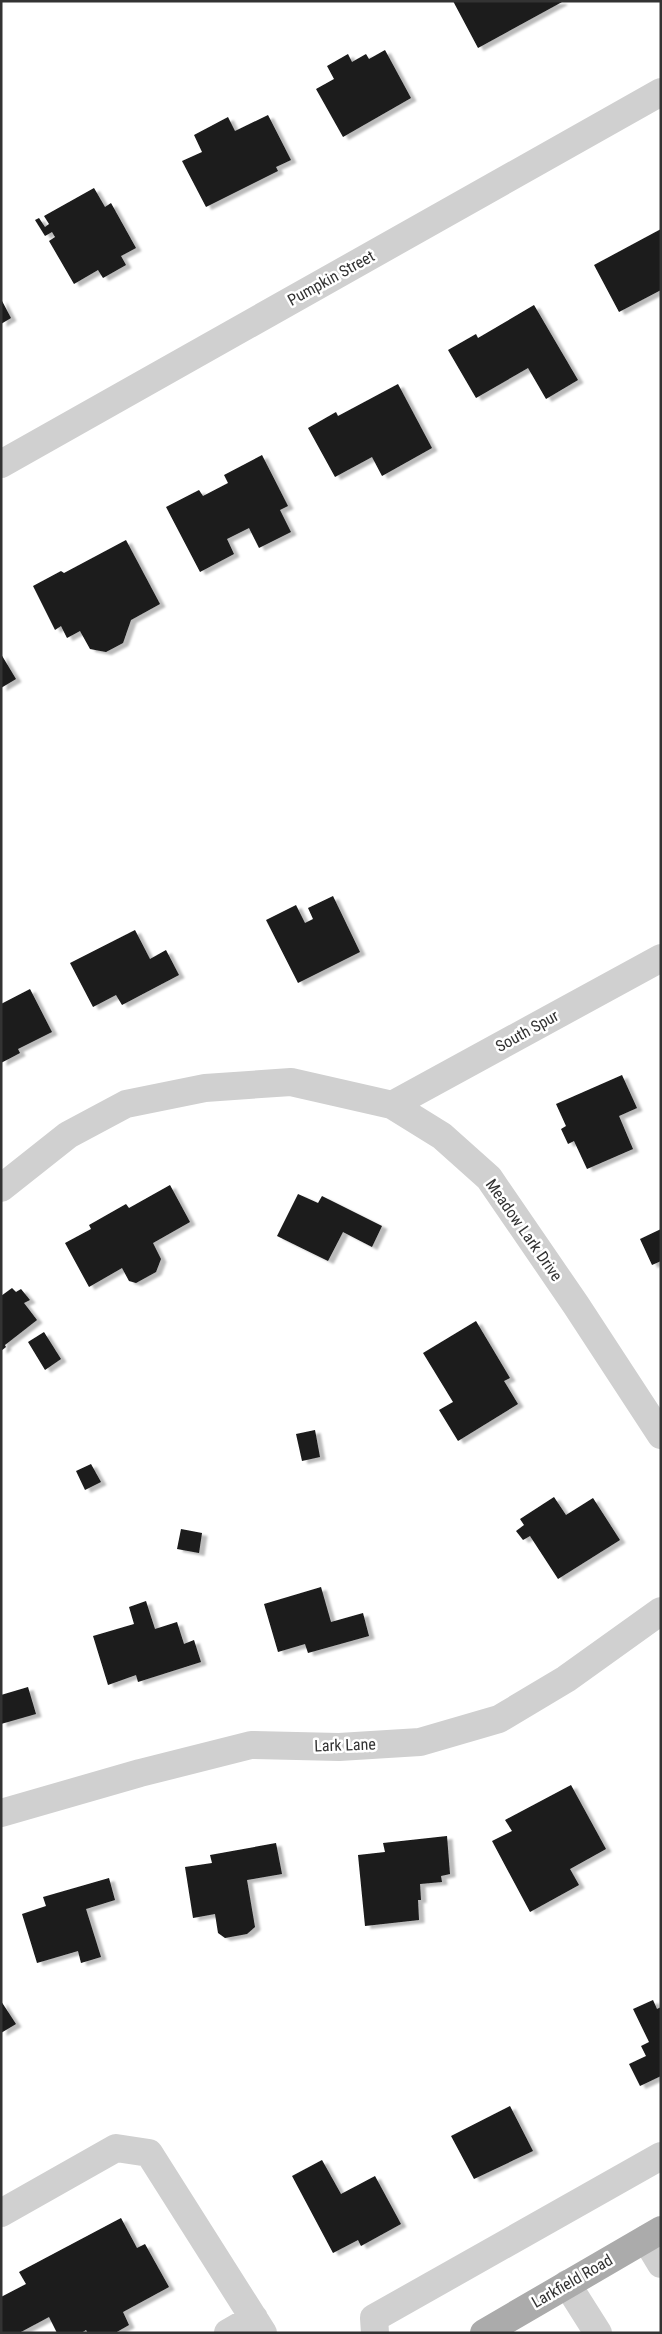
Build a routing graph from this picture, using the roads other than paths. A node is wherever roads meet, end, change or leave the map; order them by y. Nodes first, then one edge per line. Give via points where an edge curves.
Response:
1 (661, 92) edge
2 (1, 464) edge
3 (661, 958) edge
4 (392, 1105) junction
5 (1, 1188) edge
6 (661, 1435) edge
7 (661, 1611) edge
8 (1, 1813) edge
9 (661, 2156) edge
10 (1, 2212) edge
11 (653, 2235) edge
12 (661, 2264) edge
13 (567, 2284) junction
14 (259, 2325) edge
15 (228, 2333) edge
16 (375, 2333) edge
17 (484, 2333) edge
18 (598, 2333) edge

1 - 2 street, Pumpkin Street
3 - 4 street, South Spur
4 - 5 street, Meadow Lark Drive via 291,1082 205,1088 126,1104 68,1135
4 - 6 street, Meadow Lark Drive via 442,1136 489,1178
7 - 8 street, Lark Lane via 566,1679 499,1719 420,1742 339,1747 250,1745
9 - 16 street via 374,2318
10 - 14 street via 116,2148 149,2153
11 - 12 street
11 - 13 main road, Larkfield Road
13 - 17 main road, Larkfield Road
13 - 18 street
14 - 15 street

